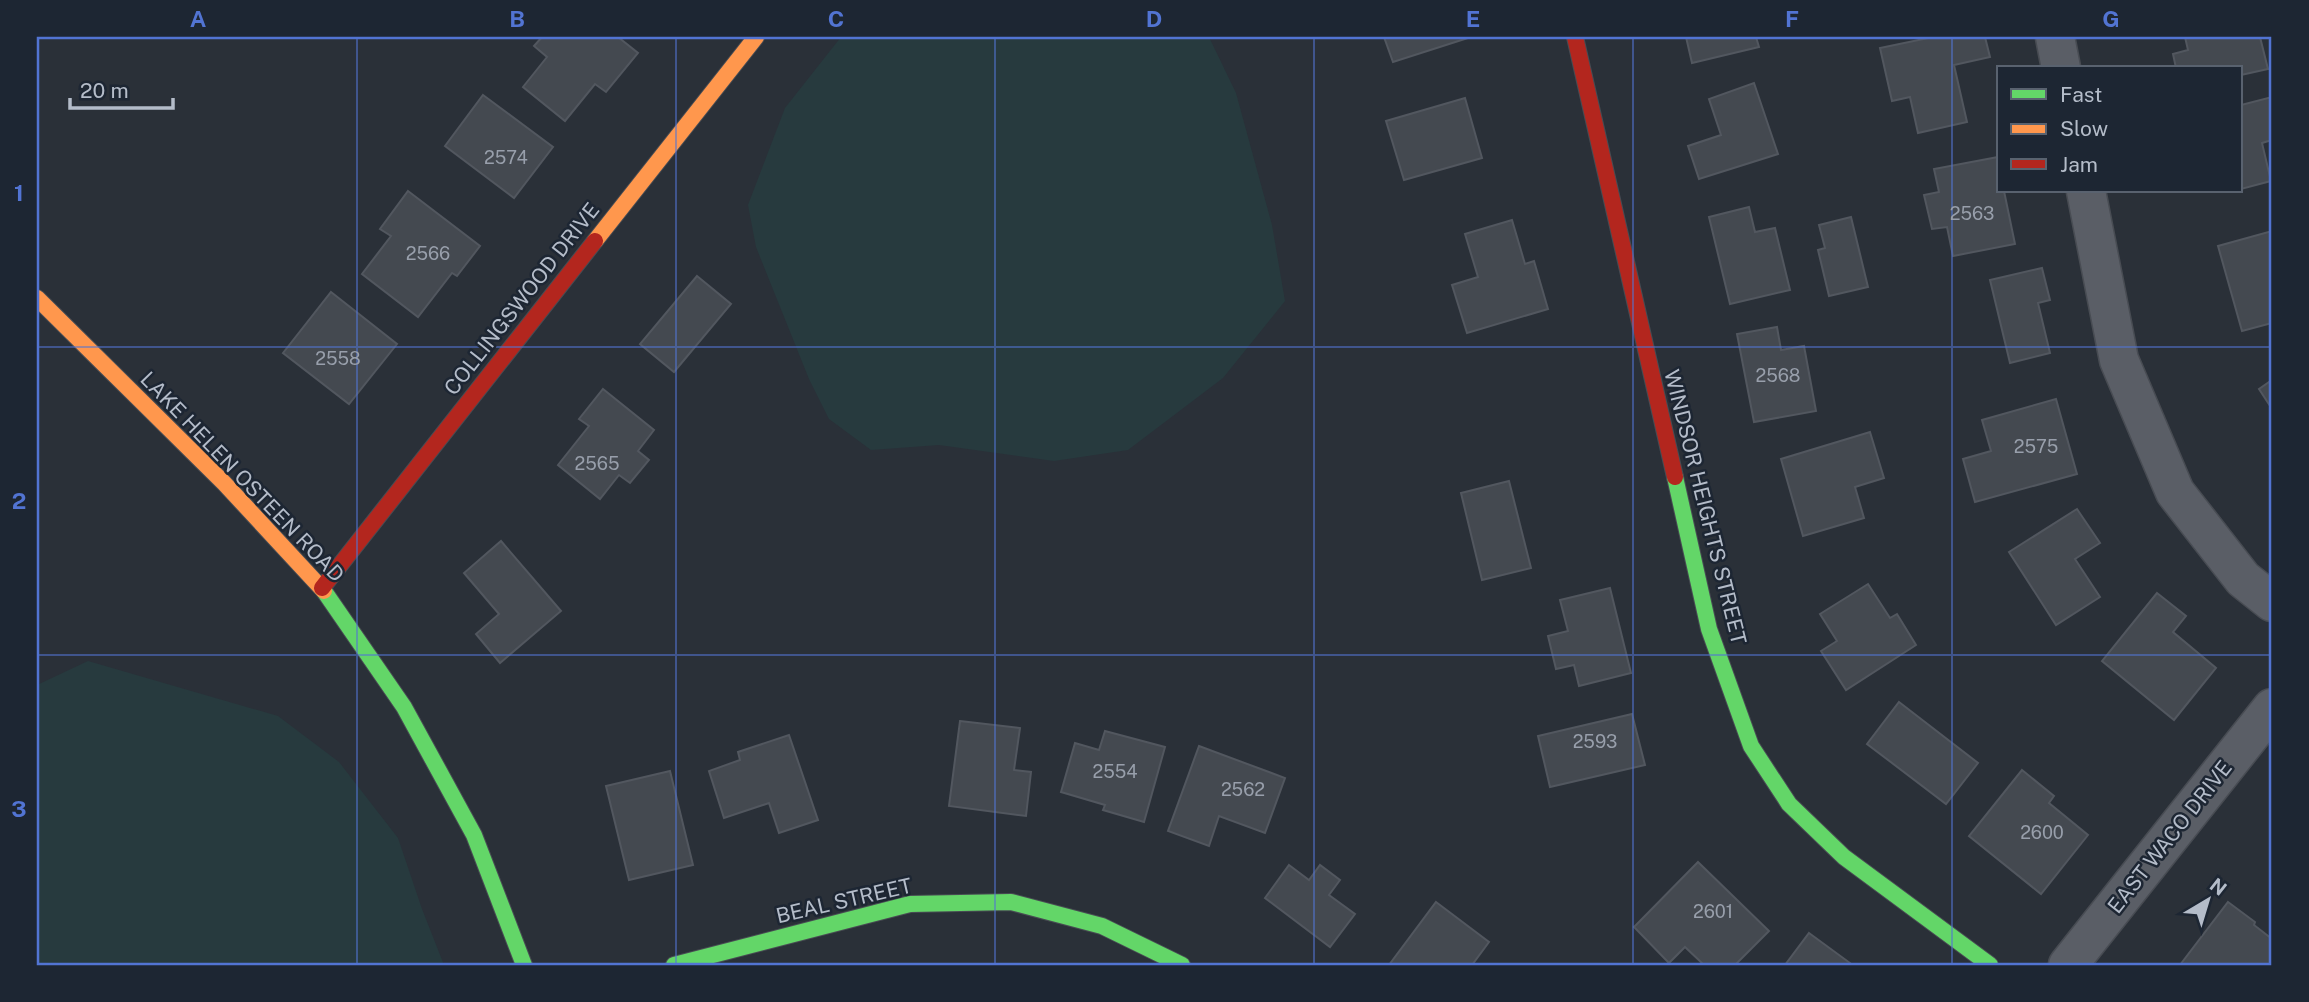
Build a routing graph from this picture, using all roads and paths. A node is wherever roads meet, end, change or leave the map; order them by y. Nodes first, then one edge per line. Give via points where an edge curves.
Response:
1 (756, 37) edge
2 (1575, 37) edge
3 (2055, 37) edge
4 (2061, 66) edge
5 (2085, 192) edge
6 (37, 298) edge
7 (322, 588) junction
8 (2272, 602) edge
9 (2272, 708) edge
10 (524, 965) edge
11 (674, 965) edge
12 (1182, 965) edge
13 (1990, 965) edge
14 (2068, 965) edge

1 - 7 street, COLLINGSWOOD DRIVE
2 - 13 street, WINDSOR HEIGHTS STREET via 1709,629 1751,746 1789,804 1844,857
3 - 4 street
5 - 8 street via 2119,360 2175,492 2243,579
6 - 7 street, LAKE HELEN OSTEEN ROAD via 224,482
7 - 10 street, LAKE HELEN OSTEEN ROAD via 404,707 467,823
9 - 14 street, EAST WACO DRIVE
11 - 12 street, BEAL STREET via 910,904 1011,902 1102,926

